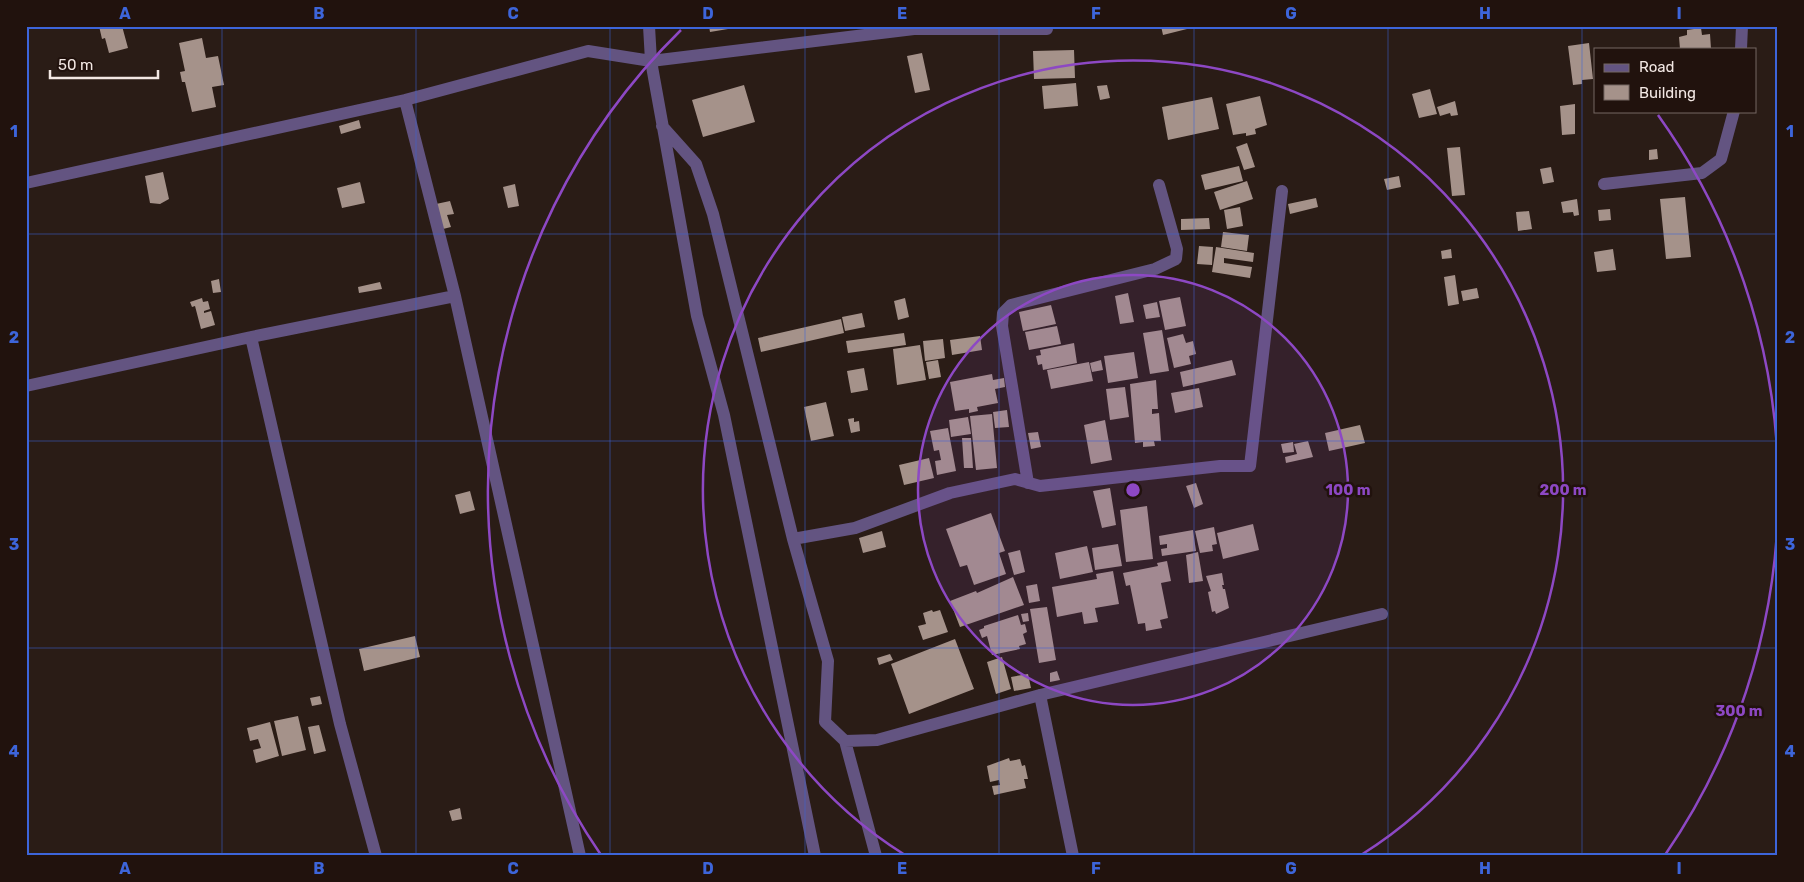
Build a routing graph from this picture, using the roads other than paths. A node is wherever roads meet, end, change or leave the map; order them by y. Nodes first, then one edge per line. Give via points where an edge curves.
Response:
1 (649, 26) edge
2 (1742, 26) edge
3 (1047, 29) dead end
4 (1741, 48) edge
5 (651, 61) junction
6 (405, 100) junction
7 (1734, 112) edge
8 (662, 126) junction
9 (26, 183) edge
10 (1159, 184) dead end
11 (1604, 184) dead end
12 (1282, 191) dead end
13 (455, 296) junction
14 (251, 337) junction
15 (26, 386) edge
16 (1028, 483) junction
17 (793, 538) junction
18 (1382, 614) dead end
19 (1040, 695) junction
20 (844, 741) junction
21 (376, 856) edge
22 (580, 856) edge
23 (815, 856) edge
24 (876, 856) edge
25 (1073, 856) edge

1 - 5 street
2 - 4 street
3 - 5 street via 914,29
5 - 6 street via 588,51
5 - 8 street
6 - 9 street
6 - 13 street
7 - 11 street via 1721,159 1702,173
8 - 17 street via 696,164 713,214
8 - 23 street via 697,316 724,415
10 - 16 street via 1177,249 1176,259 1155,269 1011,305 1002,313
12 - 16 street via 1250,466 1220,466 1040,486
13 - 14 street
13 - 22 street
14 - 15 street
14 - 21 street via 340,724
16 - 17 street via 1015,479 950,493 855,528
17 - 20 street via 828,661 825,722
18 - 19 street
19 - 20 street via 877,740
19 - 25 street
20 - 24 street

